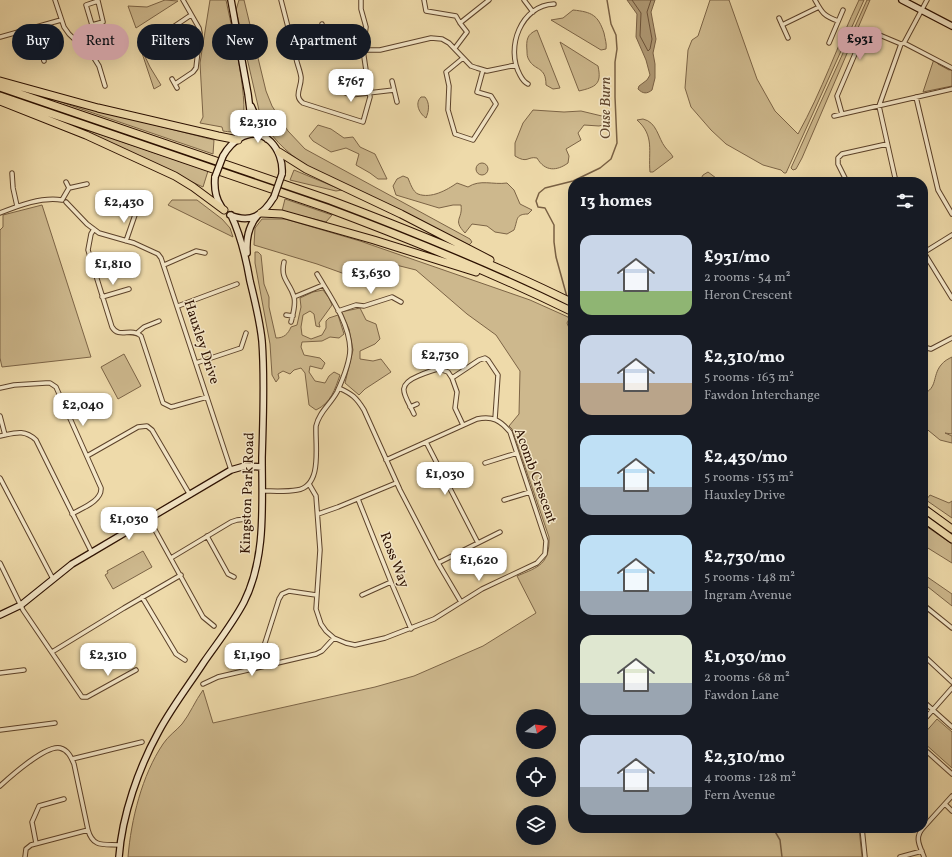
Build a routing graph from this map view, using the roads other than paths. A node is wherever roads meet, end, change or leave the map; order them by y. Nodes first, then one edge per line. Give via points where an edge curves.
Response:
1 (55, 0) edge
2 (183, 0) edge
3 (231, 0) edge
4 (282, 0) edge
5 (361, 0) edge
6 (424, 0) edge
7 (489, 0) edge
8 (524, 0) edge
9 (815, 0) edge
10 (902, 0) edge
11 (927, 0) edge
12 (554, 4) dead end
13 (819, 7) junction
14 (843, 10) dead end
15 (921, 10) junction
16 (533, 12) junction
17 (191, 15) junction
18 (779, 18) dead end
19 (61, 20) junction
20 (838, 21) junction
21 (460, 23) junction
22 (48, 24) edge
23 (178, 24) edge
24 (288, 24) edge
25 (365, 24) edge
26 (92, 25) joint
27 (782, 25) junction
28 (952, 26) edge
29 (12, 34) edge
30 (0, 37) edge
31 (72, 37) edge
32 (788, 38) dead end
33 (829, 43) dead end
34 (902, 43) junction
35 (455, 48) junction
36 (371, 50) edge
37 (464, 58) junction
38 (95, 60) edge
39 (296, 60) edge
40 (365, 60) edge
41 (516, 65) junction
42 (952, 68) edge
43 (483, 70) junction
44 (172, 79) dead end
45 (0, 81) edge
46 (392, 81) dead end
47 (175, 84) junction
48 (528, 84) dead end
49 (105, 86) dead end
50 (0, 87) edge
51 (335, 87) dead end
52 (178, 88) dead end
53 (952, 89) edge
54 (394, 90) junction
55 (370, 93) junction
56 (248, 94) junction
57 (0, 96) edge
58 (916, 97) junction
59 (0, 101) edge
60 (397, 102) dead end
61 (879, 106) junction
62 (842, 114) junction
63 (834, 116) dead end
64 (267, 138) junction
65 (239, 139) junction
66 (887, 144) junction
67 (279, 152) junction
68 (12, 173) dead end
69 (844, 177) edge
70 (895, 177) edge
71 (66, 182) dead end
72 (87, 184) dead end
73 (69, 188) junction
74 (64, 201) junction
75 (17, 206) junction
76 (224, 210) junction
77 (136, 212) dead end
78 (0, 213) edge
79 (260, 214) junction
80 (952, 214) edge
81 (231, 215) junction
82 (94, 229) junction
83 (952, 235) edge
84 (126, 241) junction
85 (928, 249) edge
86 (205, 253) dead end
87 (928, 260) edge
88 (284, 262) dead end
89 (247, 264) junction
90 (164, 265) junction
91 (317, 274) dead end
92 (516, 276) junction
93 (511, 283) junction
94 (237, 284) dead end
95 (323, 285) junction
96 (129, 289) dead end
97 (102, 297) junction
98 (294, 297) junction
99 (952, 298) edge
100 (568, 301) edge
101 (401, 302) dead end
102 (178, 306) junction
103 (568, 310) edge
104 (338, 311) junction
105 (286, 315) dead end
106 (292, 316) junction
107 (159, 321) dead end
108 (291, 322) dead end
109 (137, 333) junction
110 (246, 333) dead end
111 (952, 338) edge
112 (928, 348) edge
113 (196, 363) junction
114 (452, 378) junction
115 (0, 388) edge
116 (339, 388) junction
117 (207, 397) junction
118 (416, 404) dead end
119 (410, 406) junction
120 (414, 414) dead end
121 (0, 416) edge
122 (495, 419) junction
123 (463, 425) junction
124 (5, 435) junction
125 (0, 436) edge
126 (426, 442) junction
127 (517, 453) junction
128 (87, 456) junction
129 (386, 460) junction
130 (485, 463) dead end
131 (262, 467) junction
132 (231, 470) junction
133 (0, 478) edge
134 (396, 483) junction
135 (309, 484) junction
136 (262, 491) junction
137 (530, 492) junction
138 (190, 495) junction
139 (358, 499) junction
140 (504, 500) dead end
141 (928, 512) edge
142 (72, 514) junction
143 (318, 514) junction
144 (149, 519) junction
145 (248, 519) dead end
146 (928, 522) edge
147 (952, 529) edge
148 (500, 532) dead end
149 (207, 536) junction
150 (952, 539) edge
151 (478, 543) junction
152 (92, 553) junction
153 (171, 558) junction
154 (438, 563) junction
155 (0, 564) edge
156 (181, 576) junction
157 (234, 577) dead end
158 (53, 579) junction
159 (391, 582) junction
160 (316, 595) junction
161 (362, 595) dead end
162 (142, 597) junction
163 (461, 602) junction
164 (21, 605) junction
165 (928, 609) edge
166 (0, 615) edge
167 (214, 626) dead end
168 (411, 628) junction
169 (952, 628) edge
170 (334, 638) junction
171 (52, 652) junction
172 (185, 660) dead end
173 (928, 660) edge
174 (266, 666) junction
175 (24, 670) dead end
176 (136, 670) dead end
177 (0, 673) edge
178 (952, 682) edge
179 (203, 684) dead end
180 (952, 688) edge
181 (928, 706) edge
182 (933, 710) junction
183 (928, 716) edge
184 (55, 723) dead end
185 (952, 727) edge
186 (0, 730) edge
187 (142, 742) dead end
188 (928, 752) edge
189 (72, 759) junction
190 (952, 774) edge
191 (0, 786) edge
192 (952, 796) edge
193 (64, 799) dead end
194 (945, 804) junction
195 (952, 811) edge
196 (928, 822) edge
197 (88, 830) junction
198 (863, 833) edge
199 (918, 833) edge
200 (36, 843) junction
201 (120, 845) junction
202 (922, 851) junction
203 (25, 857) edge
204 (119, 857) edge
205 (865, 857) edge
206 (900, 857) edge
207 (924, 857) edge

1 - 19 street
2 - 17 street
3 - 56 street
4 - 24 street
5 - 25 street
6 - 21 street via 426,11 456,16
7 - 21 street
8 - 16 street
9 - 13 street
10 - 15 street
11 - 15 street
12 - 16 street
13 - 20 street via 825,16
13 - 27 street
14 - 20 street
15 - 28 street
15 - 34 street
16 - 41 street via 518,32 515,48
17 - 23 street
17 - 47 street via 200,33 197,62 193,72
18 - 27 street
19 - 22 street
19 - 31 street
20 - 33 street
21 - 35 street via 467,32
26 - 26 street via 86,4 98,1 104,22
27 - 32 street
29 - 30 street
34 - 42 street
34 - 61 street
34 - 62 street via 870,31 864,33 837,96
35 - 36 street via 442,39 431,38
35 - 37 street
37 - 43 street via 471,66
37 - 43 street via 446,72 449,86 448,110 455,134 473,140 496,104 491,96 477,92
38 - 49 street
39 - 55 street via 301,78 297,97 303,103 363,122
40 - 55 street
41 - 43 street
41 - 48 street via 522,79
44 - 47 street
45 - 65 highway via 98,108
46 - 54 street
47 - 52 street
50 - 92 highway via 337,203 422,235
51 - 55 street via 351,95
53 - 58 street
54 - 55 street
54 - 60 street
56 - 64 street
56 - 65 street via 249,119 247,128
57 - 93 highway via 327,208 419,243
58 - 61 street
58 - 80 street via 938,190
59 - 76 highway via 86,135 175,176
61 - 62 street
61 - 66 street
62 - 63 street
64 - 65 street via 251,135
64 - 67 street
65 - 76 street, bridge via 222,156 215,178 214,190
66 - 69 street via 842,154 838,158 838,164
66 - 70 street
67 - 79 street, bridge via 282,174 274,197
67 - 92 highway via 306,169 439,233
68 - 75 street
71 - 73 street
72 - 73 street
73 - 74 street
74 - 75 street via 50,199
74 - 82 street, Hauxley Drive
75 - 78 street
76 - 81 street
77 - 84 street
79 - 81 street via 247,218
79 - 89 street, Kingston Park Road via 248,232
79 - 93 highway via 282,214
81 - 89 street, Kingston Park Road
82 - 84 street, Hauxley Drive
82 - 97 street via 88,250
83 - 85 street
84 - 90 street, Hauxley Drive via 158,254
86 - 90 street via 196,251
87 - 99 street
88 - 98 street via 283,274
89 - 131 street, Kingston Park Road via 262,340
90 - 102 street, Hauxley Drive
91 - 95 street
92 - 100 highway
93 - 103 highway
94 - 102 street
95 - 98 street
95 - 104 street
96 - 97 street
97 - 109 street via 114,331
98 - 106 street
101 - 104 street via 392,297
102 - 113 street, Hauxley Drive
104 - 116 street via 350,349
105 - 106 street
106 - 108 street
107 - 109 street
109 - 117 street via 141,336 163,402 171,407
110 - 113 street via 241,348
111 - 112 street
113 - 117 street, Hauxley Drive
114 - 119 street via 448,372 435,369 408,381 403,388
114 - 122 street via 479,360 488,360 498,374
114 - 123 street via 457,392 455,408
115 - 128 street via 20,384 53,385
116 - 129 street via 357,399 374,430
116 - 135 street via 317,420 316,472
117 - 132 street, Hauxley Drive
118 - 119 street
119 - 120 street
121 - 124 street
122 - 123 street, Acomb Crescent via 477,419
122 - 127 street, Acomb Crescent via 504,424 510,432
123 - 126 street, Acomb Crescent
124 - 125 street
124 - 142 street via 23,432 36,440
126 - 129 street, Acomb Crescent
126 - 151 street
127 - 130 street
127 - 137 street, Acomb Crescent
128 - 138 street via 138,427 147,426 152,430
128 - 142 street via 100,484 101,495
129 - 134 street
131 - 132 street via 245,466
131 - 136 street, Kingston Park Road
132 - 138 street
133 - 158 street
134 - 139 street
134 - 154 street
135 - 136 street via 295,491
135 - 143 street via 316,496
136 - 201 street, Kingston Park Road via 258,556 250,588 234,619 172,709 152,745 133,791
137 - 140 street
137 - 163 street, Acomb Crescent via 546,541 545,554 536,563
138 - 144 street
139 - 143 street
139 - 159 street, Ross Way
141 - 147 highway
142 - 152 street
143 - 160 street via 320,550
144 - 152 street
144 - 153 street
145 - 149 street via 231,522
146 - 150 highway
148 - 151 street
149 - 153 street
149 - 157 street via 228,574
151 - 154 street
152 - 158 street
153 - 156 street
154 - 163 street
155 - 164 street
156 - 162 street
156 - 167 street via 203,616
158 - 164 street
159 - 161 street
159 - 168 street, Ross Way
160 - 170 street via 318,616 326,631
160 - 174 street via 289,591 278,599 263,649
162 - 171 street
162 - 172 street via 176,654
163 - 168 street, Acomb Crescent via 434,619
164 - 166 street
164 - 171 street
165 - 169 street
168 - 170 street, Acomb Crescent via 385,638 355,644
170 - 174 street via 322,651
171 - 176 street via 82,697 87,697
173 - 178 street
174 - 179 street via 218,677
175 - 177 street
180 - 182 street
181 - 182 street
182 - 183 street
182 - 185 street
184 - 186 street
187 - 189 street
188 - 190 street
189 - 191 street via 66,751 54,748 26,764
189 - 197 street
192 - 194 street
193 - 200 street via 39,806 32,822
194 - 195 street
194 - 196 street
197 - 200 street
197 - 201 street via 95,843
198 - 205 street
199 - 202 street
200 - 203 street via 26,849
201 - 204 street, Kingston Park Road
202 - 206 street
202 - 207 street

